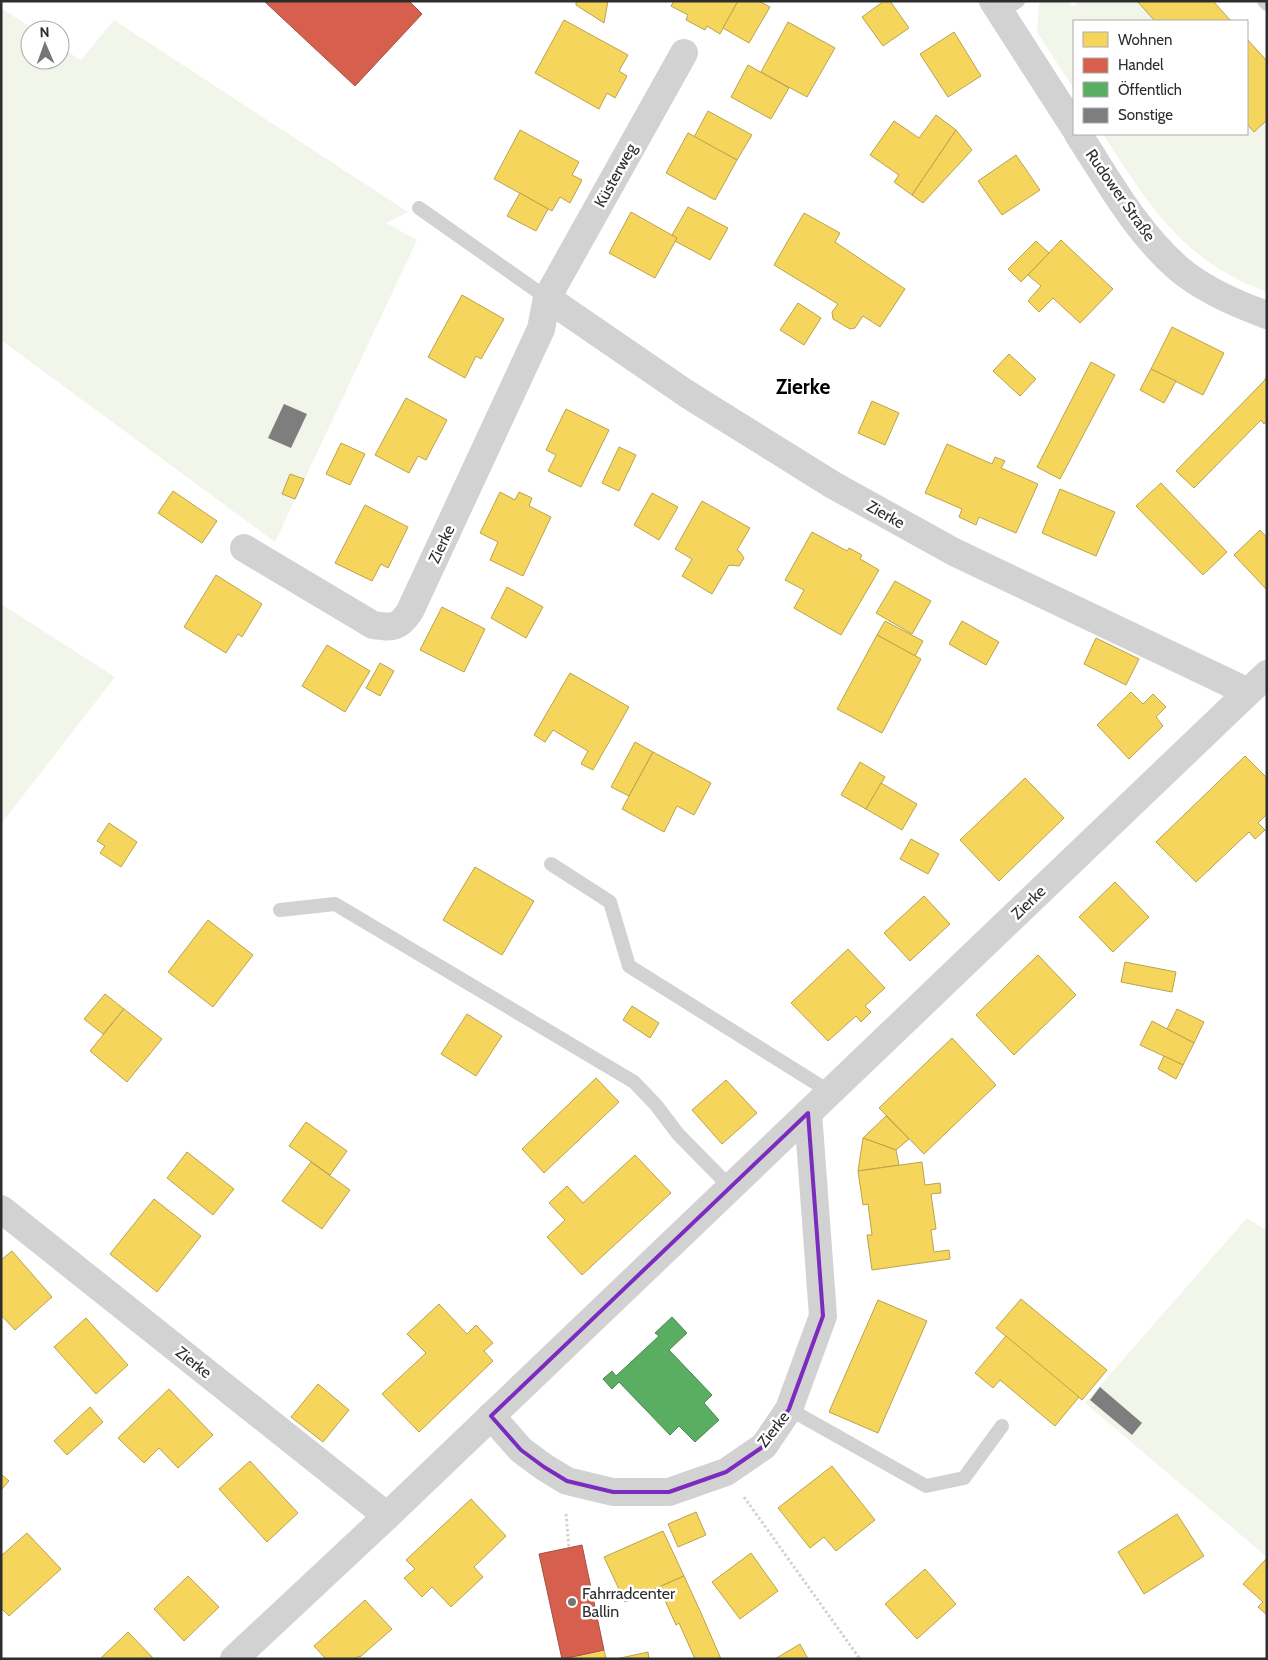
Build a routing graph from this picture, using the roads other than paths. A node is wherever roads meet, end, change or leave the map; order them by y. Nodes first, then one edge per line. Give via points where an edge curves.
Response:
1 (1264, 1) edge
2 (1267, 4) edge
3 (1004, 5) edge
4 (684, 53) dead end
5 (1073, 125) edge
6 (1079, 135) edge
7 (419, 208) dead end
8 (547, 298) junction
9 (1267, 315) edge
10 (244, 548) dead end
11 (1257, 683) edge
12 (551, 864) dead end
13 (280, 910) dead end
14 (830, 1092) junction
15 (808, 1113) junction
16 (730, 1187) junction
17 (1, 1209) edge
18 (789, 1410) junction
19 (491, 1416) junction
20 (1002, 1426) dead end
21 (387, 1516) junction
22 (234, 1659) edge

1 - 2 lane
3 - 5 street
4 - 8 street, Küsterweg
6 - 9 street, Rudower Straße via 1133,218 1179,269 1211,290
7 - 8 lane, Zierke
8 - 10 street, Zierke via 541,329 402,623 390,628 373,625
8 - 11 street, Zierke via 687,394 833,485 954,552
11 - 14 street, Zierke
12 - 14 lane via 610,902 629,966
13 - 16 lane via 335,904 634,1082 678,1134
14 - 15 street, Zierke
15 - 16 street, Zierke
15 - 18 street, Zierke via 823,1316
16 - 19 street, Zierke
17 - 21 street, Zierke
18 - 19 street, Zierke via 764,1446 726,1472 669,1492 613,1492 567,1481 521,1450
18 - 20 lane via 926,1486 964,1478
19 - 21 street, Zierke
21 - 22 street, Zierke

